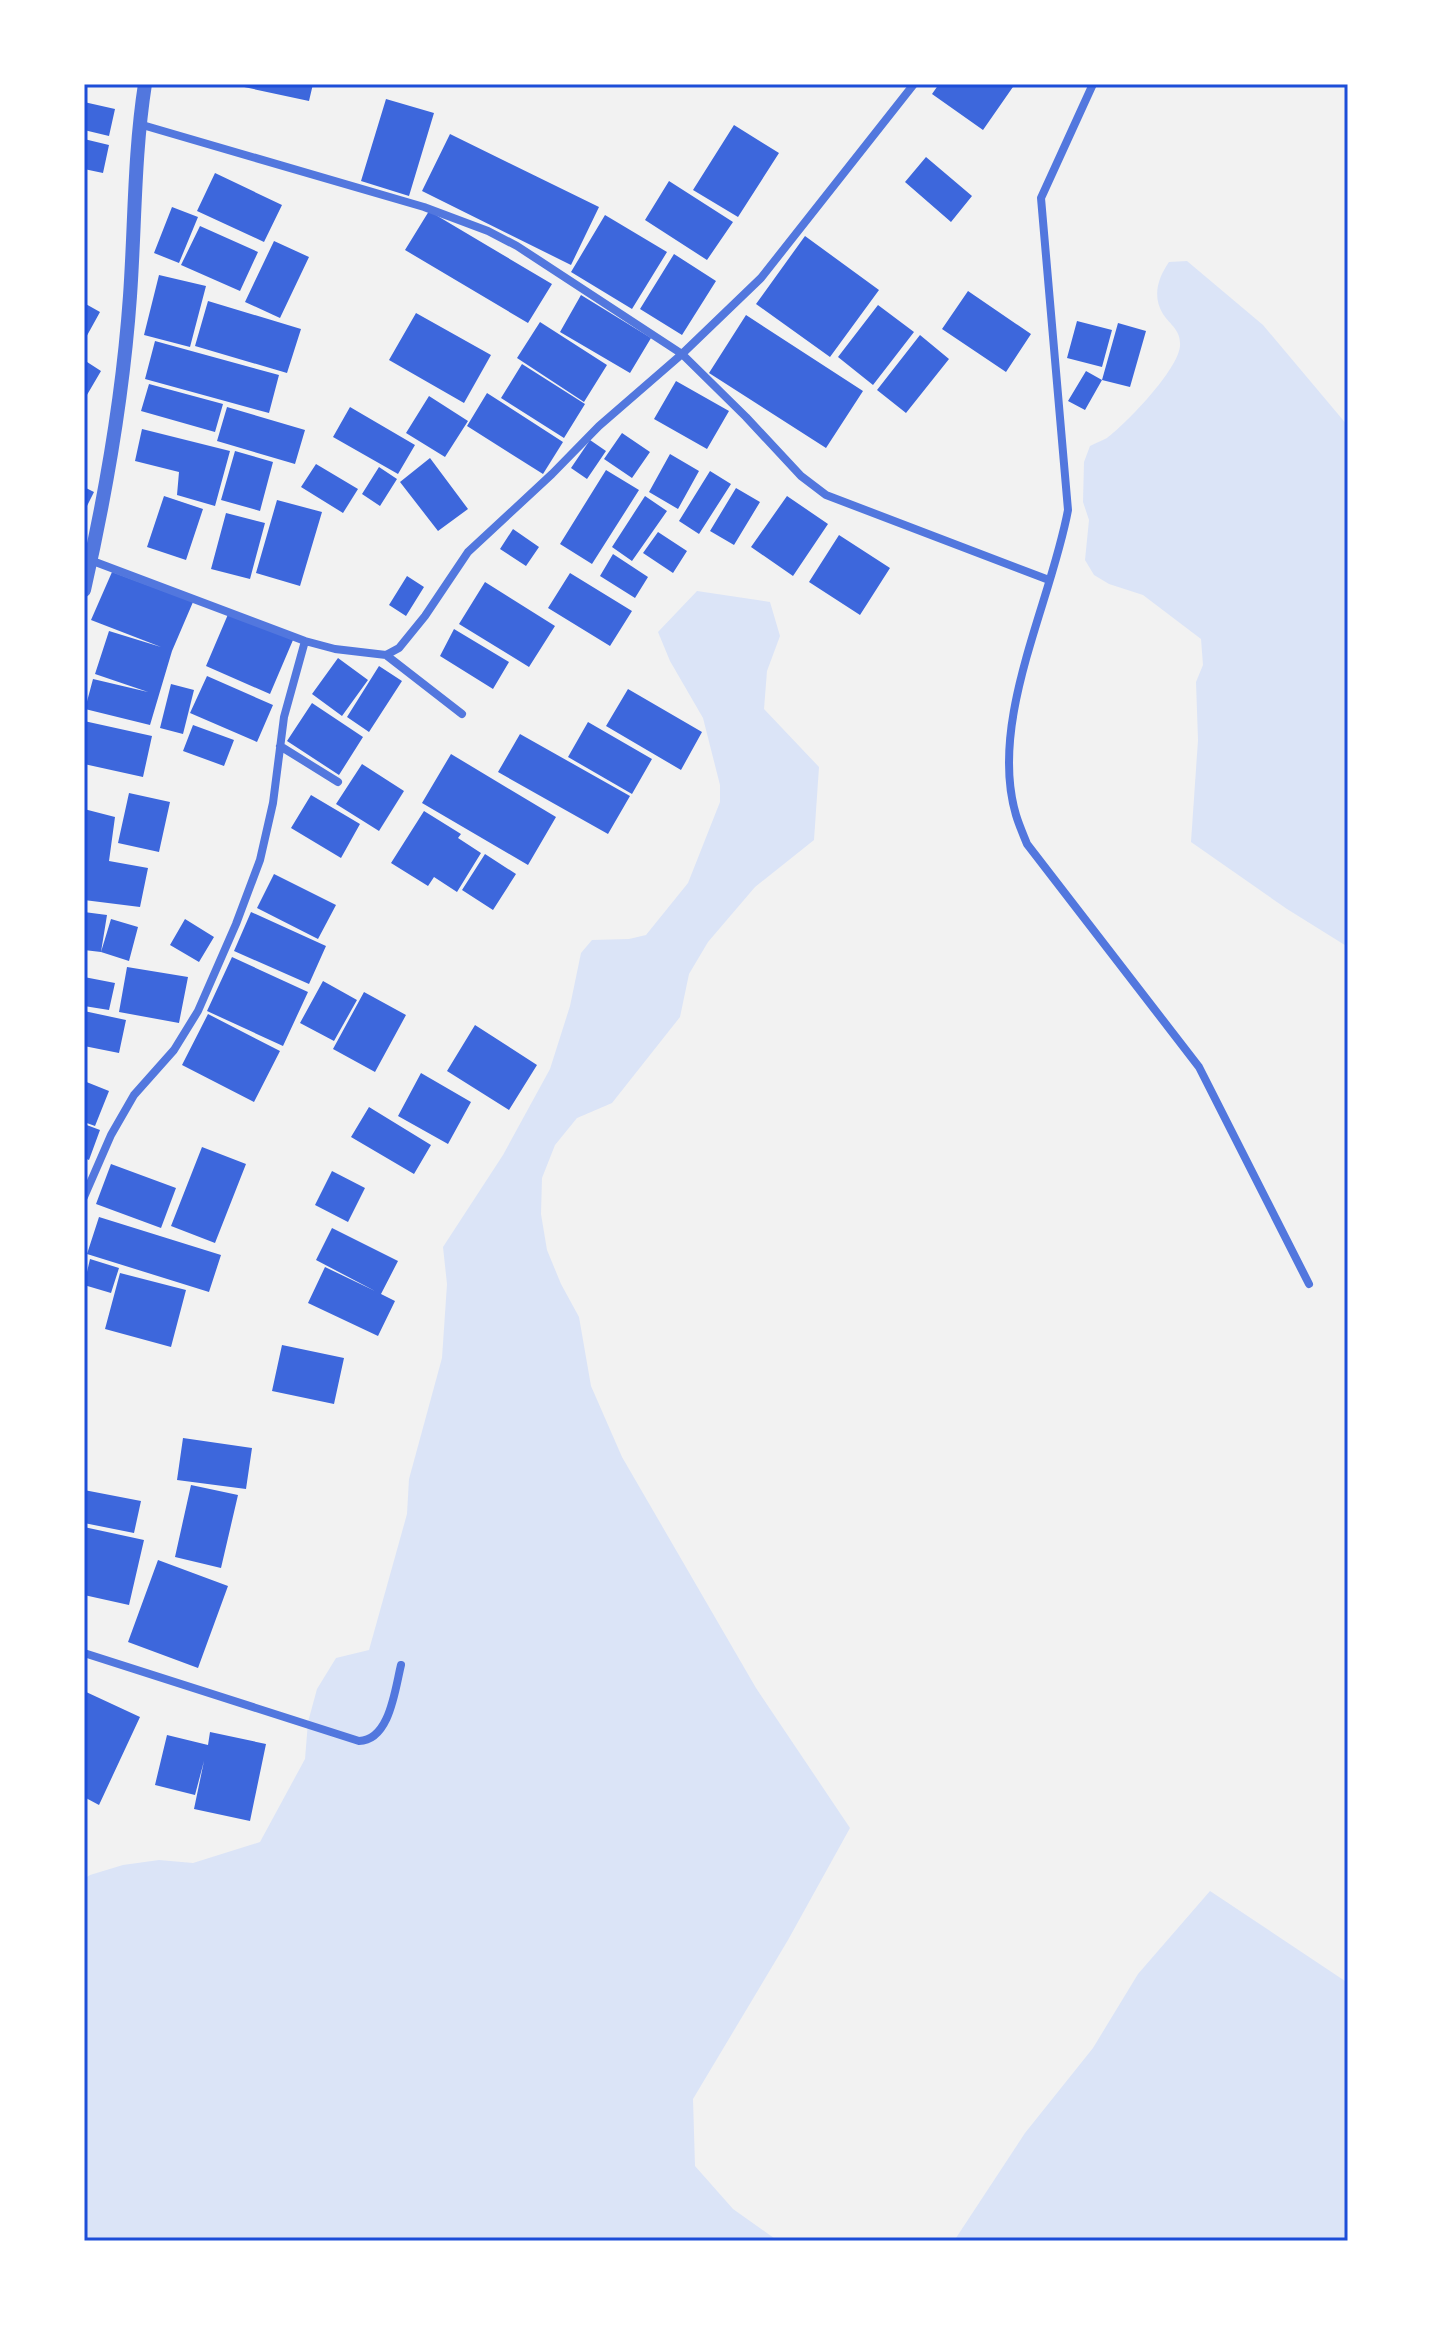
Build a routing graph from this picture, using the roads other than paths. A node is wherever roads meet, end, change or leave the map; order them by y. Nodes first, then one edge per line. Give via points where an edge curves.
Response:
1 (145, 84) edge
2 (914, 84) edge
3 (1093, 84) edge
4 (139, 124) junction
5 (682, 354) junction
6 (90, 560) junction
7 (1049, 580) junction
8 (85, 586) edge
9 (305, 641) junction
10 (386, 655) junction
11 (462, 714) dead end
12 (280, 746) junction
13 (338, 782) dead end
14 (84, 1197) edge
15 (1309, 1284) dead end
16 (84, 1653) edge
17 (401, 1665) dead end

1 - 4 street
2 - 5 street via 761,278
3 - 7 street via 1041,198 1068,510
4 - 5 street via 424,207 488,231
4 - 6 street via 119,415
5 - 7 street via 826,495
5 - 10 street via 487,532 408,639
6 - 8 street
6 - 9 street
7 - 15 street via 1009,738 1015,814 1027,844 1199,1067
9 - 10 street
9 - 12 street
10 - 11 street
12 - 13 street
12 - 14 street via 260,860 223,957 174,1050 134,1095
16 - 17 street via 359,1741 379,1731

